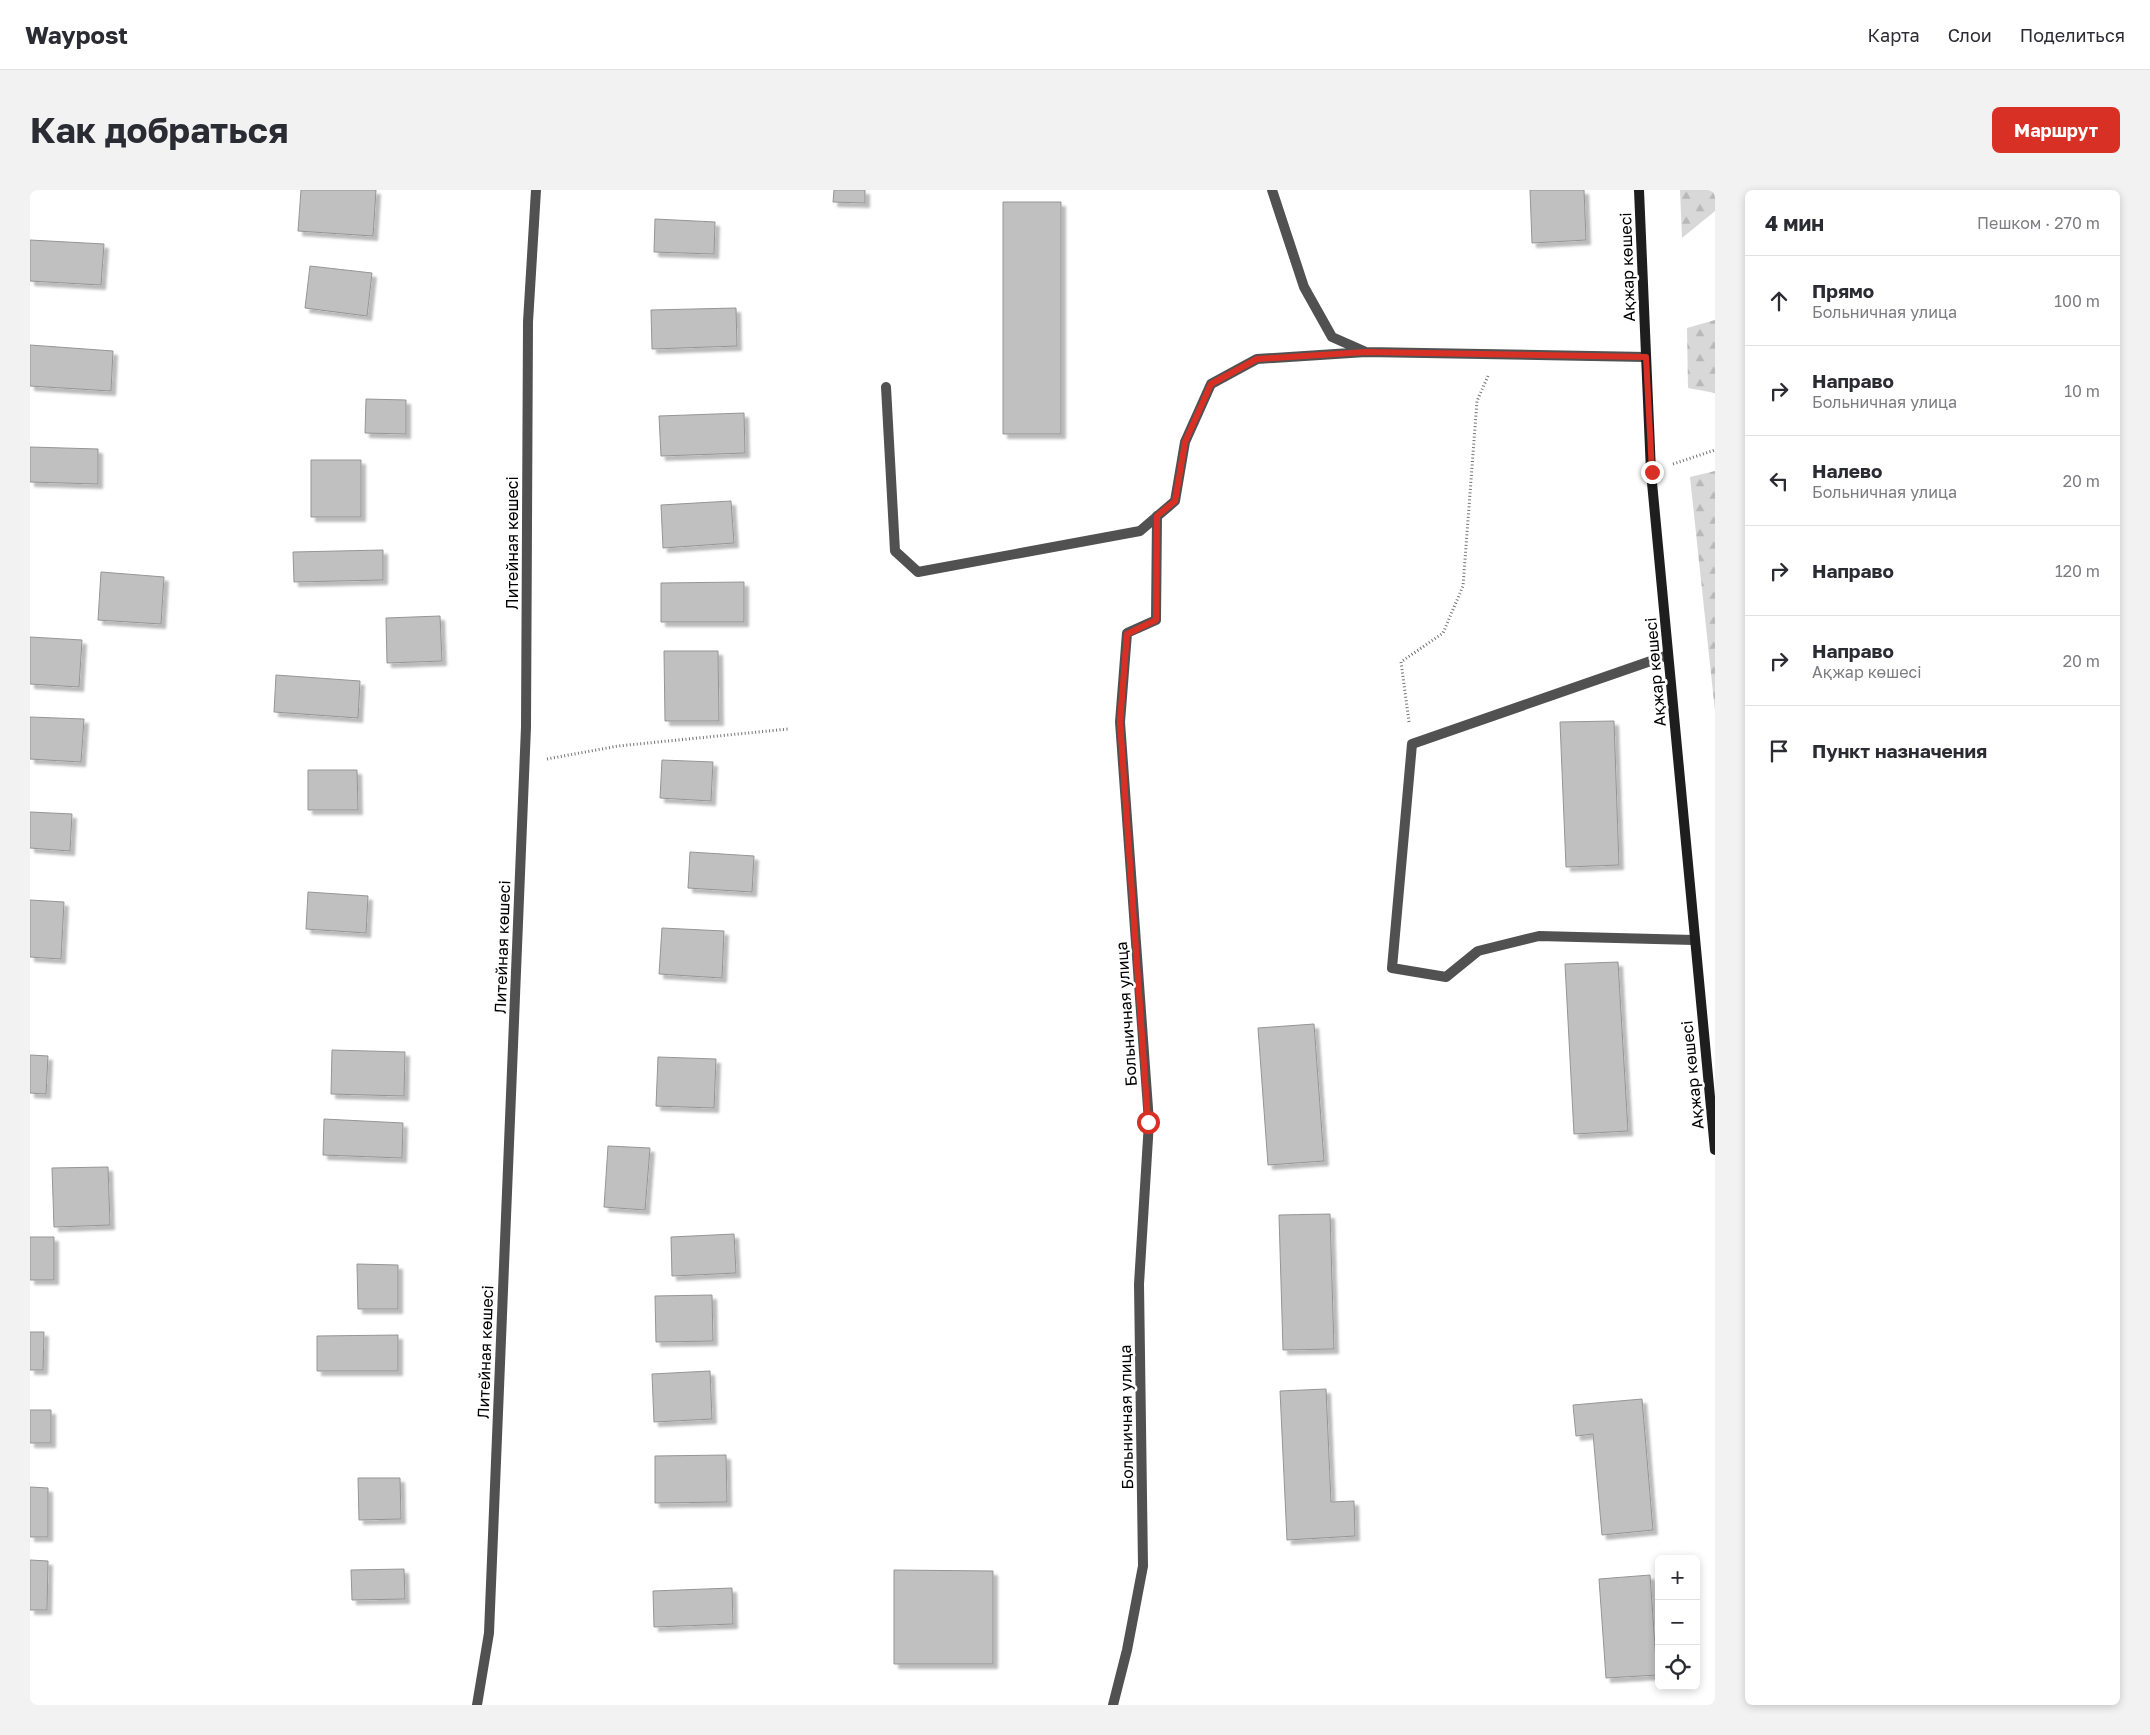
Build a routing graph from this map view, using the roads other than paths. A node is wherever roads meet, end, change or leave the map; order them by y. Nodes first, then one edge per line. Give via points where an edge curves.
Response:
1 (536, 190) edge
2 (1272, 190) edge
3 (1639, 190) edge
4 (1366, 352) junction
5 (1646, 357) junction
6 (886, 387) dead end
7 (1157, 516) junction
8 (1668, 655) junction
9 (1694, 940) junction
10 (1715, 1150) edge
11 (477, 1705) edge
12 (1113, 1705) edge

1 - 11 street, Литейная көшесі via 528,322 525,764 489,1633
2 - 4 street via 1304,287 1332,337
3 - 5 street, Ақжар көшесі
4 - 5 street
4 - 7 street via 1257,359 1211,384 1185,442 1175,501
5 - 8 street, Ақжар көшесі
6 - 7 street via 895,552 918,572 1140,531
7 - 12 street, Больничная улица via 1156,620 1127,634 1120,722 1148,1122 1139,1284 1143,1566
8 - 9 street, Ақжар көшесі
8 - 9 street via 1412,744 1392,968 1446,977 1478,951 1540,936
9 - 10 street, Ақжар көшесі

